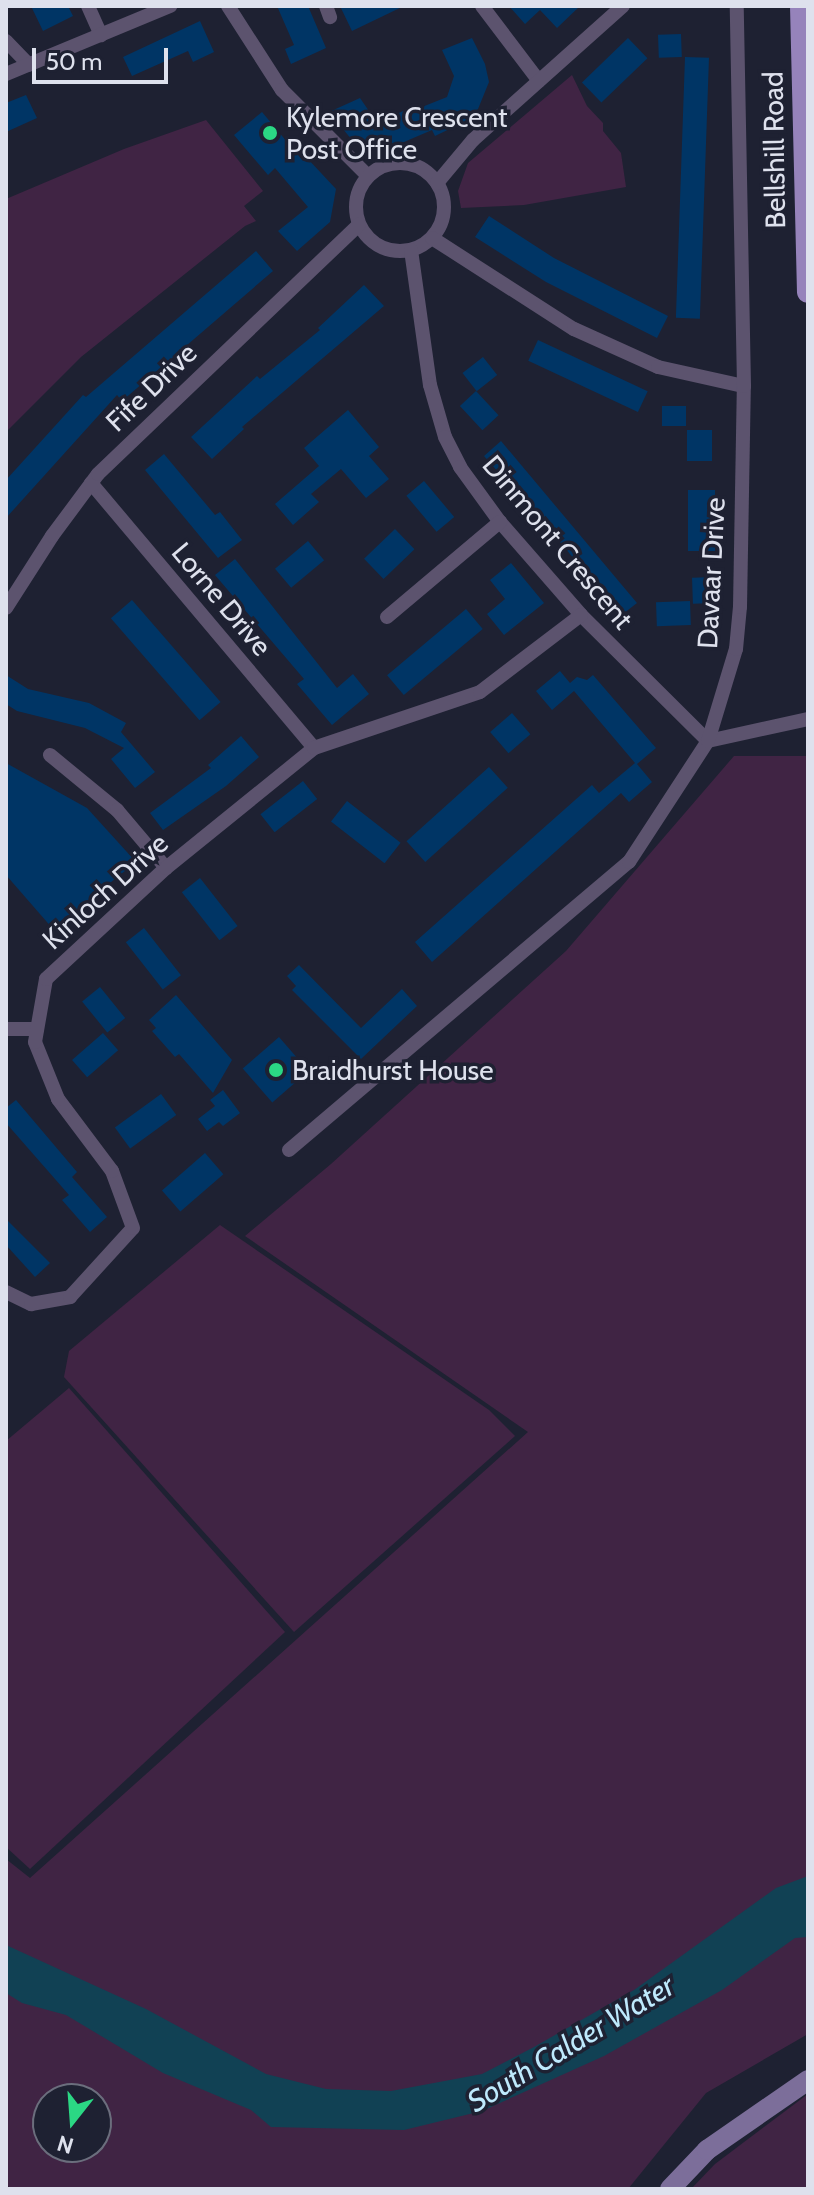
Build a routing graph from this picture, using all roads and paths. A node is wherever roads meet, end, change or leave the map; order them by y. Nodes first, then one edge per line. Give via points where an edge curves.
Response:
1 (88, 6) edge
2 (170, 6) edge
3 (228, 6) edge
4 (482, 6) edge
5 (623, 6) edge
6 (737, 6) edge
7 (801, 6) edge
8 (101, 35) junction
9 (6, 41) edge
10 (29, 65) junction
11 (6, 74) edge
12 (539, 81) junction
13 (368, 176) junction
14 (437, 183) junction
15 (359, 225) junction
16 (432, 238) junction
17 (411, 250) junction
18 (808, 292) edge
19 (744, 386) junction
20 (91, 483) junction
21 (500, 522) junction
22 (6, 608) edge
23 (581, 615) junction
24 (387, 617) dead end
25 (808, 719) edge
26 (708, 741) junction
27 (314, 748) junction
28 (50, 755) dead end
29 (166, 868) junction
30 (6, 1029) edge
31 (37, 1029) junction
32 (289, 1150) dead end
33 (6, 1292) edge
34 (808, 2080) edge
35 (670, 2189) edge

1 - 8 street
2 - 8 street
3 - 13 street via 282,90
4 - 12 street
5 - 12 street
6 - 19 street, Davaar Drive
7 - 18 main road, Bellshill Road
8 - 10 street
9 - 10 street
10 - 11 street
12 - 14 street via 473,140
13 - 14 street via 381,167 405,163 420,167
13 - 15 street via 357,195
14 - 16 street via 444,205
15 - 17 street via 378,246
15 - 20 street, Fife Drive
16 - 17 street
16 - 19 street via 574,329 658,367
17 - 21 street, Dinmont Crescent via 430,385 445,437
19 - 26 street, Davaar Drive via 738,635
20 - 22 street, Fife Drive
20 - 27 street, Lorne Drive
21 - 23 street, Dinmont Crescent
21 - 24 street
23 - 26 street, Dinmont Crescent
23 - 27 street via 480,692
25 - 26 street
26 - 32 street, Davaar Drive via 629,862
27 - 29 street, Kinloch Drive
28 - 29 street via 117,810
29 - 31 street, Kinloch Drive via 46,979
30 - 31 street
31 - 33 street, Kinloch Drive via 35,1042 58,1099 112,1171 133,1228 70,1297 31,1304
34 - 35 street via 707,2150

